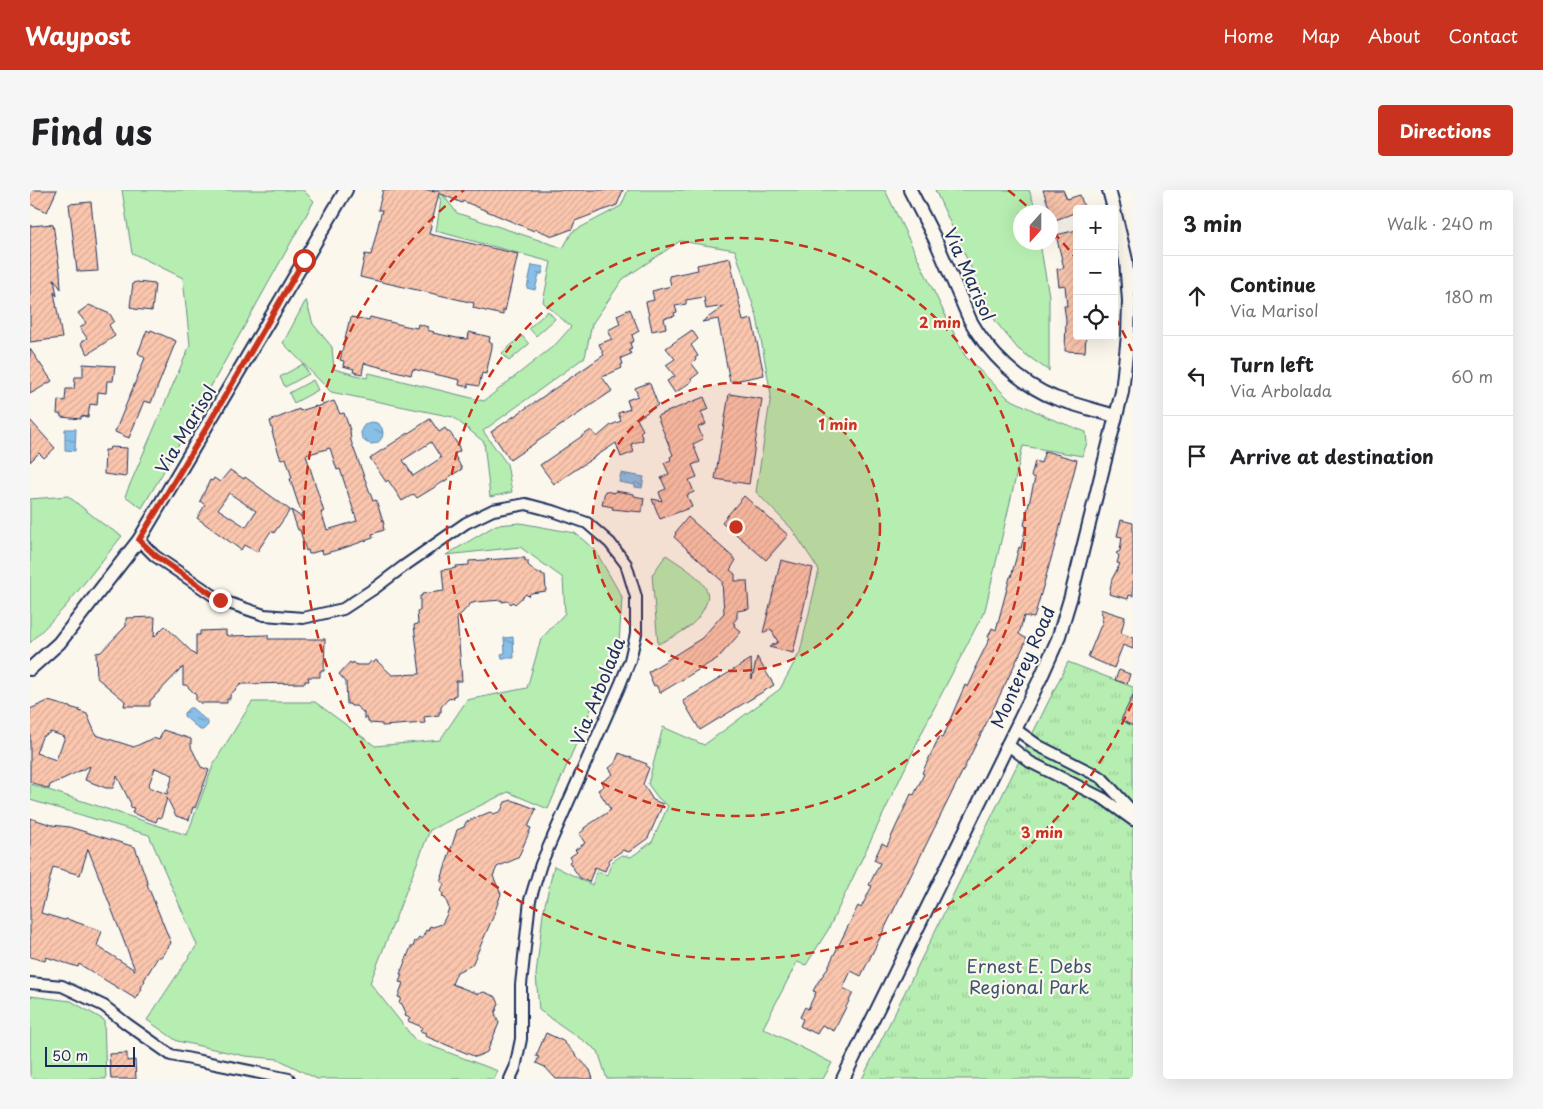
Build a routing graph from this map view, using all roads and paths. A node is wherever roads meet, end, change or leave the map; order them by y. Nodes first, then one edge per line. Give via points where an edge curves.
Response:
1 (346, 190) edge
2 (910, 190) edge
3 (1109, 190) edge
4 (1113, 205) edge
5 (1118, 227) edge
6 (1115, 416) junction
7 (139, 540) junction
8 (30, 668) edge
9 (1015, 729) junction
10 (1007, 744) junction
11 (1102, 778) junction
12 (1094, 794) junction
13 (1133, 812) edge
14 (1133, 820) edge
15 (30, 983) edge
16 (289, 1079) edge
17 (510, 1079) edge
18 (843, 1079) edge

1 - 7 street, Via Marisol
2 - 6 street, Via Marisol via 932,231 970,320 997,357 1037,389 1055,398
3 - 4 street, Monterey Road
5 - 6 street, Monterey Road via 1126,260 1129,301 1122,392
6 - 9 street, Monterey Road via 1058,638
7 - 8 street, Via Marisol via 59,643
7 - 17 street, Via Arbolada via 156,556 220,600 264,615 303,618 343,609 466,523 492,510 526,504 587,522 610,543 626,564 636,597 636,634 630,660 541,864 530,900 521,985 521,1039
9 - 10 street, Monterey Road
9 - 11 street via 1039,746
10 - 12 street via 1030,762
10 - 18 street, Monterey Road
11 - 12 street
11 - 13 street
12 - 14 street
15 - 16 street via 62,986 104,1006 171,1055

